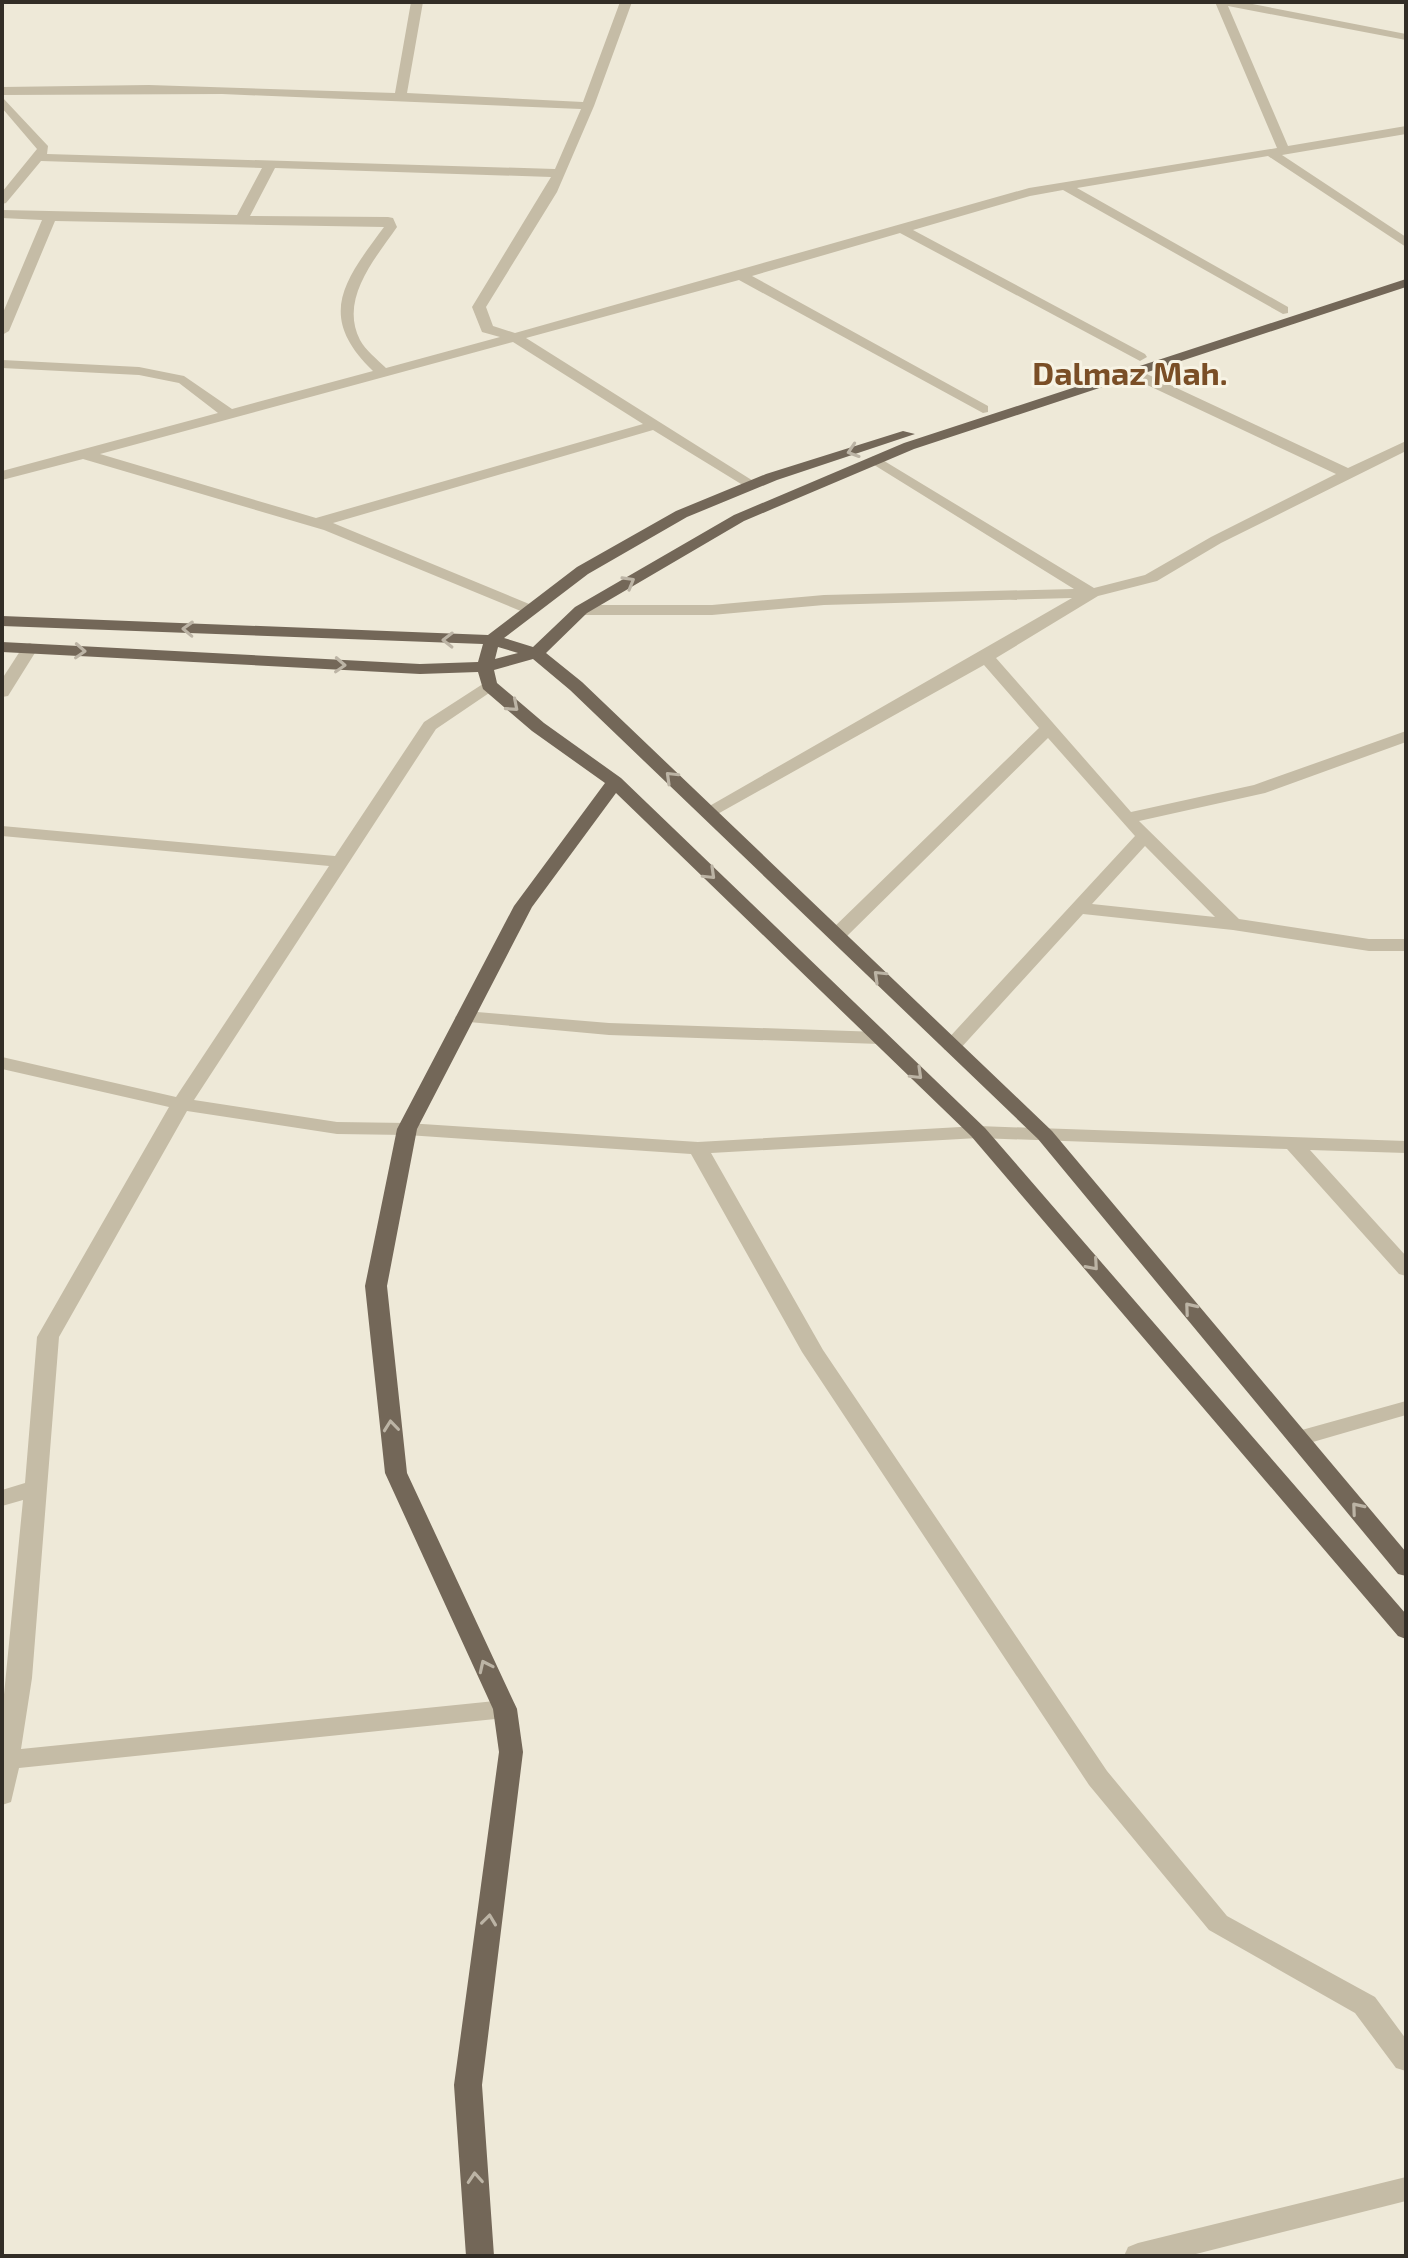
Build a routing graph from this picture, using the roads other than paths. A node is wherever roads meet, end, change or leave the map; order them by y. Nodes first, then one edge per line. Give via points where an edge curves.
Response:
1 (417, 2) edge
2 (626, 2) edge
3 (1223, 2) edge
4 (1406, 37) edge
5 (2, 91) edge
6 (400, 97) junction
7 (2, 101) edge
8 (588, 106) junction
9 (1406, 130) edge
10 (1279, 153) junction
11 (37, 157) junction
12 (270, 165) junction
13 (559, 173) junction
14 (1065, 186) junction
15 (2, 200) edge
16 (2, 214) edge
17 (50, 217) junction
18 (242, 218) junction
19 (900, 228) junction
20 (1406, 243) edge
21 (1406, 269) edge
22 (739, 274) junction
23 (1406, 283) edge
24 (1283, 310) junction
25 (2, 331) edge
26 (514, 337) junction
27 (1140, 357) junction
28 (2, 364) edge
29 (1131, 372) junction
30 (383, 373) junction
31 (983, 409) junction
32 (230, 415) junction
33 (654, 425) junction
34 (1406, 445) edge
35 (87, 455) junction
36 (876, 460) junction
37 (2, 467) edge
38 (30, 469) junction
39 (1346, 473) junction
40 (2, 476) edge
41 (751, 484) junction
42 (317, 523) junction
43 (1092, 593) junction
44 (528, 609) junction
45 (581, 610) junction
46 (2, 621) edge
47 (492, 640) junction
48 (2, 647) edge
49 (30, 648) junction
50 (536, 653) junction
51 (986, 657) junction
52 (487, 676) junction
53 (2, 692) edge
54 (1049, 728) junction
55 (1406, 736) edge
56 (615, 782) junction
57 (708, 812) junction
58 (1127, 818) junction
59 (2, 831) edge
60 (1145, 835) junction
61 (340, 862) junction
62 (1078, 908) junction
63 (1233, 924) junction
64 (837, 935) junction
65 (1406, 945) edge
66 (465, 1017) junction
67 (880, 1038) junction
68 (952, 1046) junction
69 (2, 1063) edge
70 (181, 1104) junction
71 (407, 1129) junction
72 (978, 1132) junction
73 (1045, 1135) junction
74 (1293, 1143) junction
75 (1406, 1147) edge
76 (698, 1148) junction
77 (1406, 1269) edge
78 (1406, 1408) edge
79 (1299, 1438) junction
80 (38, 1487) junction
81 (2, 1498) edge
82 (1406, 1568) edge
83 (1406, 1630) edge
84 (505, 1709) junction
85 (10, 1760) junction
86 (2, 1795) edge
87 (1406, 2060) edge
88 (1406, 2189) edge
89 (480, 2256) edge
90 (1138, 2256) edge

1 - 6 street
2 - 8 street
3 - 4 street
3 - 10 street
5 - 6 street via 135,87
6 - 8 street
7 - 11 street via 44,149
8 - 13 street
9 - 10 street
10 - 14 street
10 - 20 street
11 - 12 street
11 - 15 street
12 - 13 street
12 - 18 street
13 - 26 street via 479,307 487,329
14 - 19 street
14 - 24 street
16 - 17 street
17 - 18 street
17 - 25 street
18 - 30 street via 388,221 391,227 363,267 345,307 353,340
19 - 22 street
19 - 27 street
21 - 24 main road
22 - 26 street
22 - 31 street
23 - 29 main road
24 - 27 main road
26 - 30 street
26 - 33 street
27 - 31 main road
28 - 32 street via 139,371 184,380
29 - 36 main road
29 - 39 street
30 - 32 street
31 -> 41 main road
32 - 35 street
33 - 41 street
33 - 42 street
34 - 39 street
35 - 38 street
35 - 42 street
36 - 43 street
45 -> 36 main road via 739,518
37 - 38 street
38 - 40 street
39 - 43 street via 1151,578
41 - 44 main road via 615,548
42 - 44 street
43 - 45 street via 824,600 712,610
43 - 51 street
44 - 47 main road
45 - 50 main road
47 -> 46 main road
47 - 50 main road
47 - 52 main road
48 - 49 main road
49 -> 52 main road
49 - 53 street
50 - 52 main road
57 -> 50 main road
51 - 54 street
51 - 57 street
52 -> 56 main road via 538,727
52 - 61 street via 430,726
54 - 58 street
54 - 64 street
55 - 58 street via 1259,789
56 - 66 main road via 523,906
56 -> 67 main road
57 - 64 main road
58 - 60 street
59 - 61 street
60 - 62 street
60 - 63 street
61 - 70 street
62 - 63 street
62 - 68 street
63 - 65 street via 1369,945
68 -> 64 main road
66 - 67 street via 609,1029
66 - 71 main road
67 -> 72 main road
68 - 73 main road
69 - 70 street
70 - 71 street via 337,1128
70 - 80 street via 48,1337
71 - 76 street
84 -> 71 main road via 396,1473 376,1286
72 - 73 street
72 - 76 street
72 -> 83 main road
73 - 74 street
79 -> 73 main road
74 - 75 street
74 - 77 street
76 - 87 street via 813,1352 1098,1778 1218,1923 1365,2005
78 - 79 street
82 -> 79 main road
80 - 81 street
80 - 85 street
84 - 85 street
89 -> 84 main road via 468,2085 511,1752
85 - 86 street
88 - 90 street

